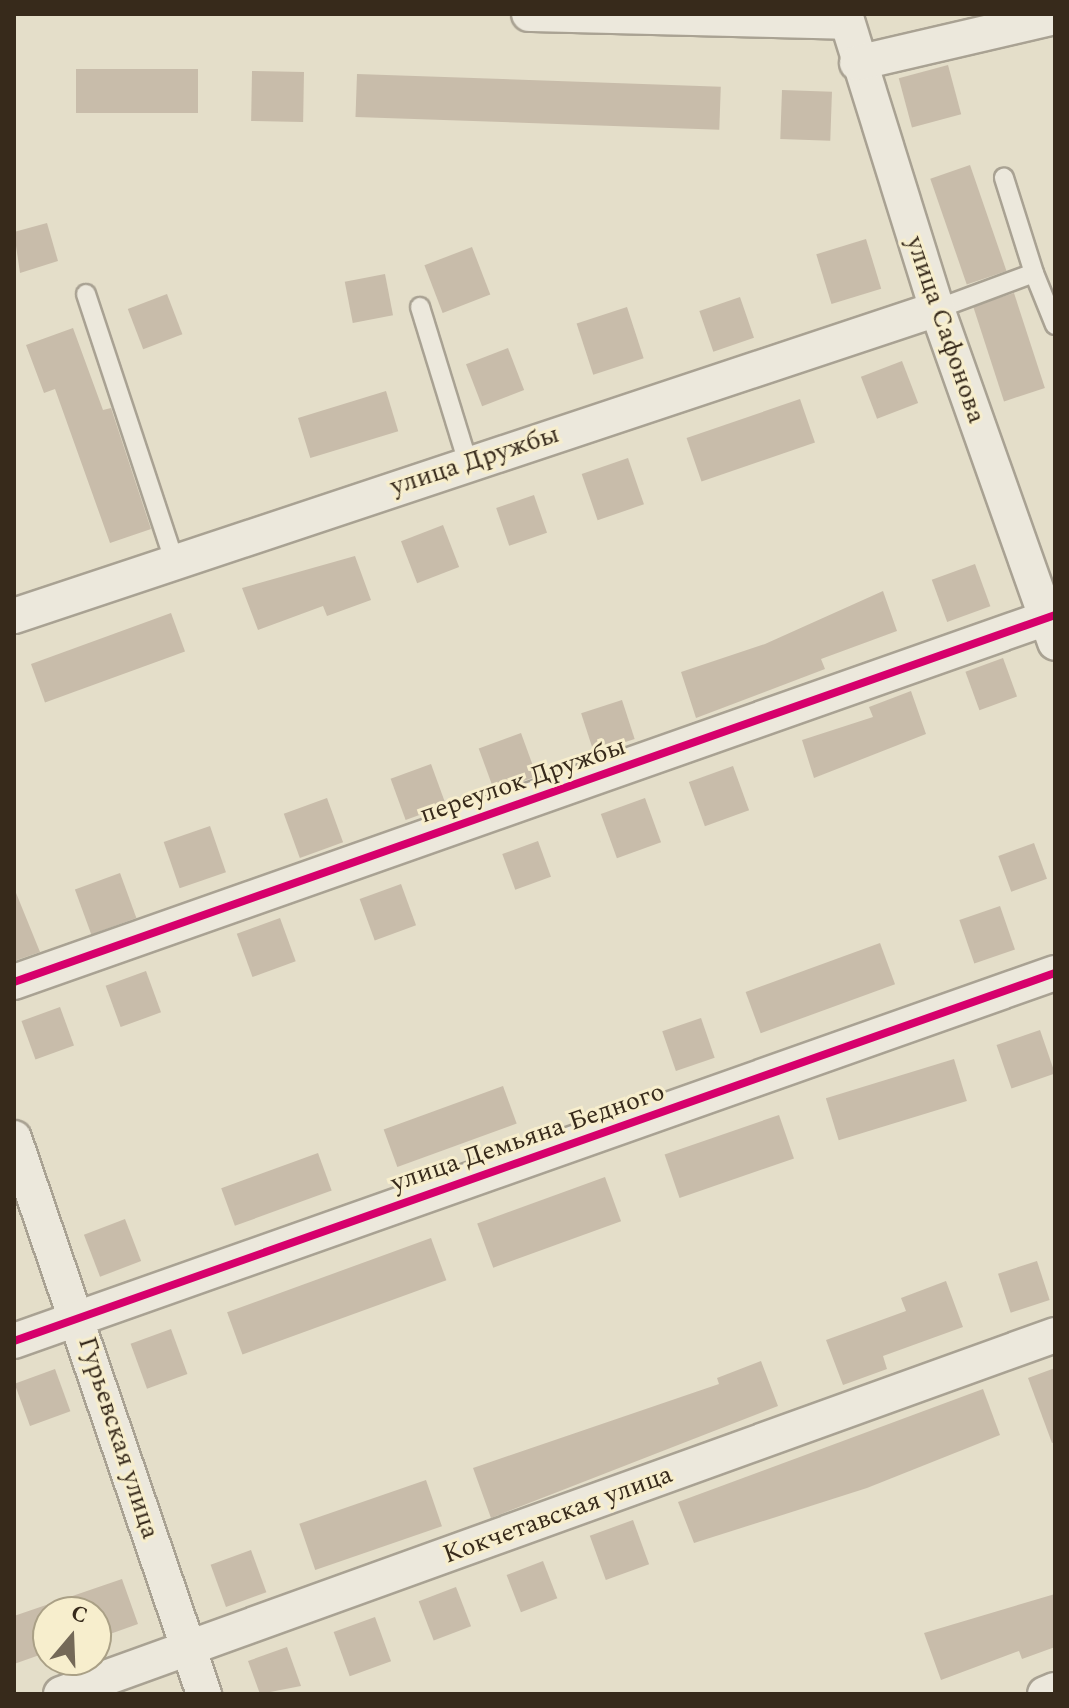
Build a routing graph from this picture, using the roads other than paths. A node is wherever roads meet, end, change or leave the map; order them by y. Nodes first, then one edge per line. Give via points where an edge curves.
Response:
1 (529, 14) edge
2 (1055, 17) edge
3 (846, 18) edge
4 (857, 63) junction
5 (1004, 178) dead end
6 (1034, 273) junction
7 (86, 294) dead end
8 (420, 307) dead end
9 (937, 309) junction
10 (1055, 325) edge
11 (468, 463) junction
12 (174, 560) junction
13 (14, 616) edge
14 (1052, 625) edge
15 (1055, 973) edge
16 (14, 982) edge
17 (14, 1138) edge
18 (79, 1318) junction
19 (1055, 1335) edge
20 (14, 1341) edge
21 (187, 1648) junction
22 (1055, 1690) edge
23 (61, 1694) edge
24 (204, 1694) edge
25 (1045, 1694) edge

1 - 3 street
2 - 4 street
3 - 4 street, улица Сафонова
4 - 9 street, улица Сафонова
5 - 6 lane
6 - 9 lane
6 - 10 lane
7 - 12 lane
8 - 11 lane
9 - 11 street, улица Дружбы
9 - 14 street, улица Сафонова
11 - 12 street, улица Дружбы
12 - 13 street, улица Дружбы
14 - 16 street, переулок Дружбы
15 - 18 street, улица Демьяна Бедного
17 - 18 street, Гурьевская улица
18 - 20 street, улица Демьяна Бедного
18 - 21 street, Гурьевская улица
19 - 21 street, Кокчетавская улица
21 - 23 street, Кокчетавская улица
21 - 24 street, Гурьевская улица
22 - 25 street

